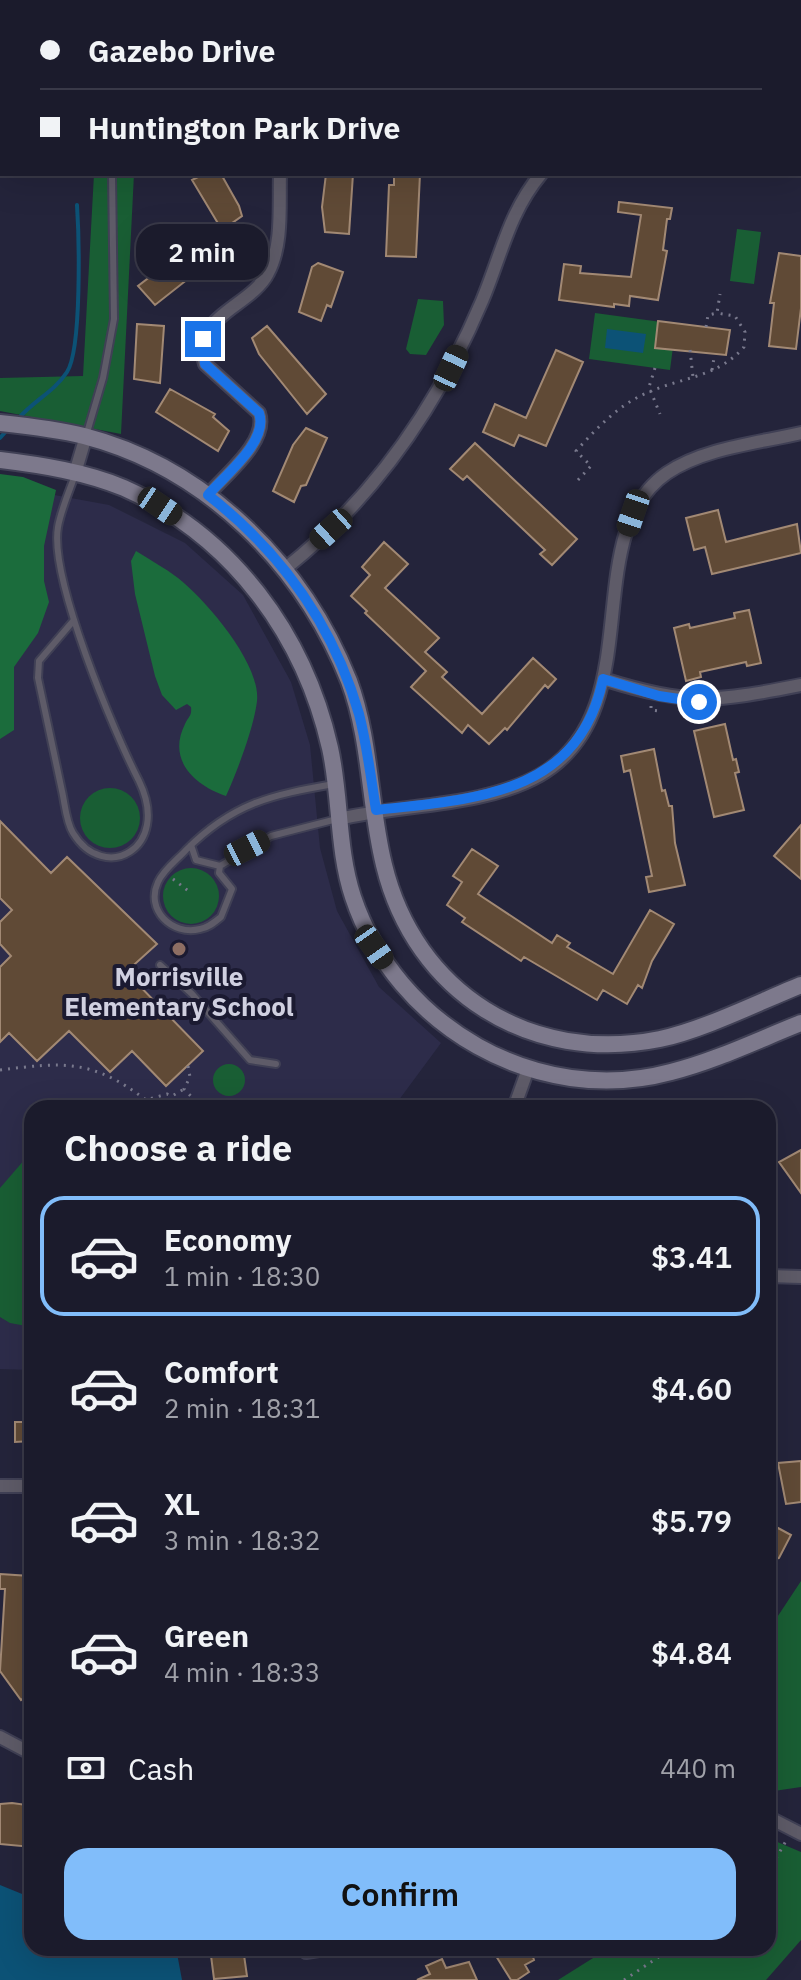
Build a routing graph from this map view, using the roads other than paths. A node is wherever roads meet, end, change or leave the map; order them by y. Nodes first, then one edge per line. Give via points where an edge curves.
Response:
1 (112, 176) edge
2 (280, 176) edge
3 (540, 176) edge
4 (0, 423) edge
5 (801, 433) edge
6 (86, 436) junction
7 (0, 460) edge
8 (75, 473) junction
9 (208, 495) junction
10 (286, 568) junction
11 (74, 620) junction
12 (603, 679) junction
13 (801, 685) edge
14 (334, 784) junction
15 (376, 810) junction
16 (339, 819) junction
17 (191, 845) junction
18 (220, 866) junction
19 (160, 965) dead end
20 (801, 985) edge
21 (801, 1023) edge
22 (276, 1064) dead end
23 (528, 1069) junction
24 (517, 1100) edge
25 (776, 1276) edge
26 (801, 1277) edge
27 (0, 1486) edge
28 (24, 1486) edge
29 (0, 1737) edge
30 (24, 1750) edge
31 (776, 1821) edge
32 (801, 1834) edge

1 - 6 lane via 114,319
2 - 9 street via 277,250 267,276 213,323 203,339 205,364 259,413 262,422 257,438
3 - 10 street via 512,217 458,354 409,438 362,497
4 - 6 main road
5 - 12 street via 694,458 653,483 627,530
6 - 8 street
6 - 9 main road via 172,473
7 - 8 main road
8 - 11 lane via 57,528 64,590
8 - 14 main road via 160,506 207,539 246,578 305,668 323,719
9 - 10 main road
10 - 15 main road via 316,613 350,685
11 - 11 lane via 39,661 38,678 72,832 97,855 112,858 133,851 147,833 147,799
12 - 13 street via 699,702
12 - 15 street via 599,702 581,735 543,773 500,792
14 - 16 main road
14 - 17 lane via 249,805 206,829
15 - 16 street
15 - 20 main road via 384,865 399,907 431,964 483,1011 511,1024 550,1038 623,1044 663,1038
16 - 18 lane via 271,836
16 - 23 main road via 352,896 374,947 393,974 414,1001 459,1035
17 - 18 lane via 196,860
17 - 18 lane via 163,873 154,895 160,914 175,928 198,930 221,917 232,889 219,873
19 - 22 lane via 250,1060
21 - 23 main road via 670,1073 595,1080
23 - 24 street
25 - 26 street
27 - 28 street
29 - 30 street
31 - 32 street

